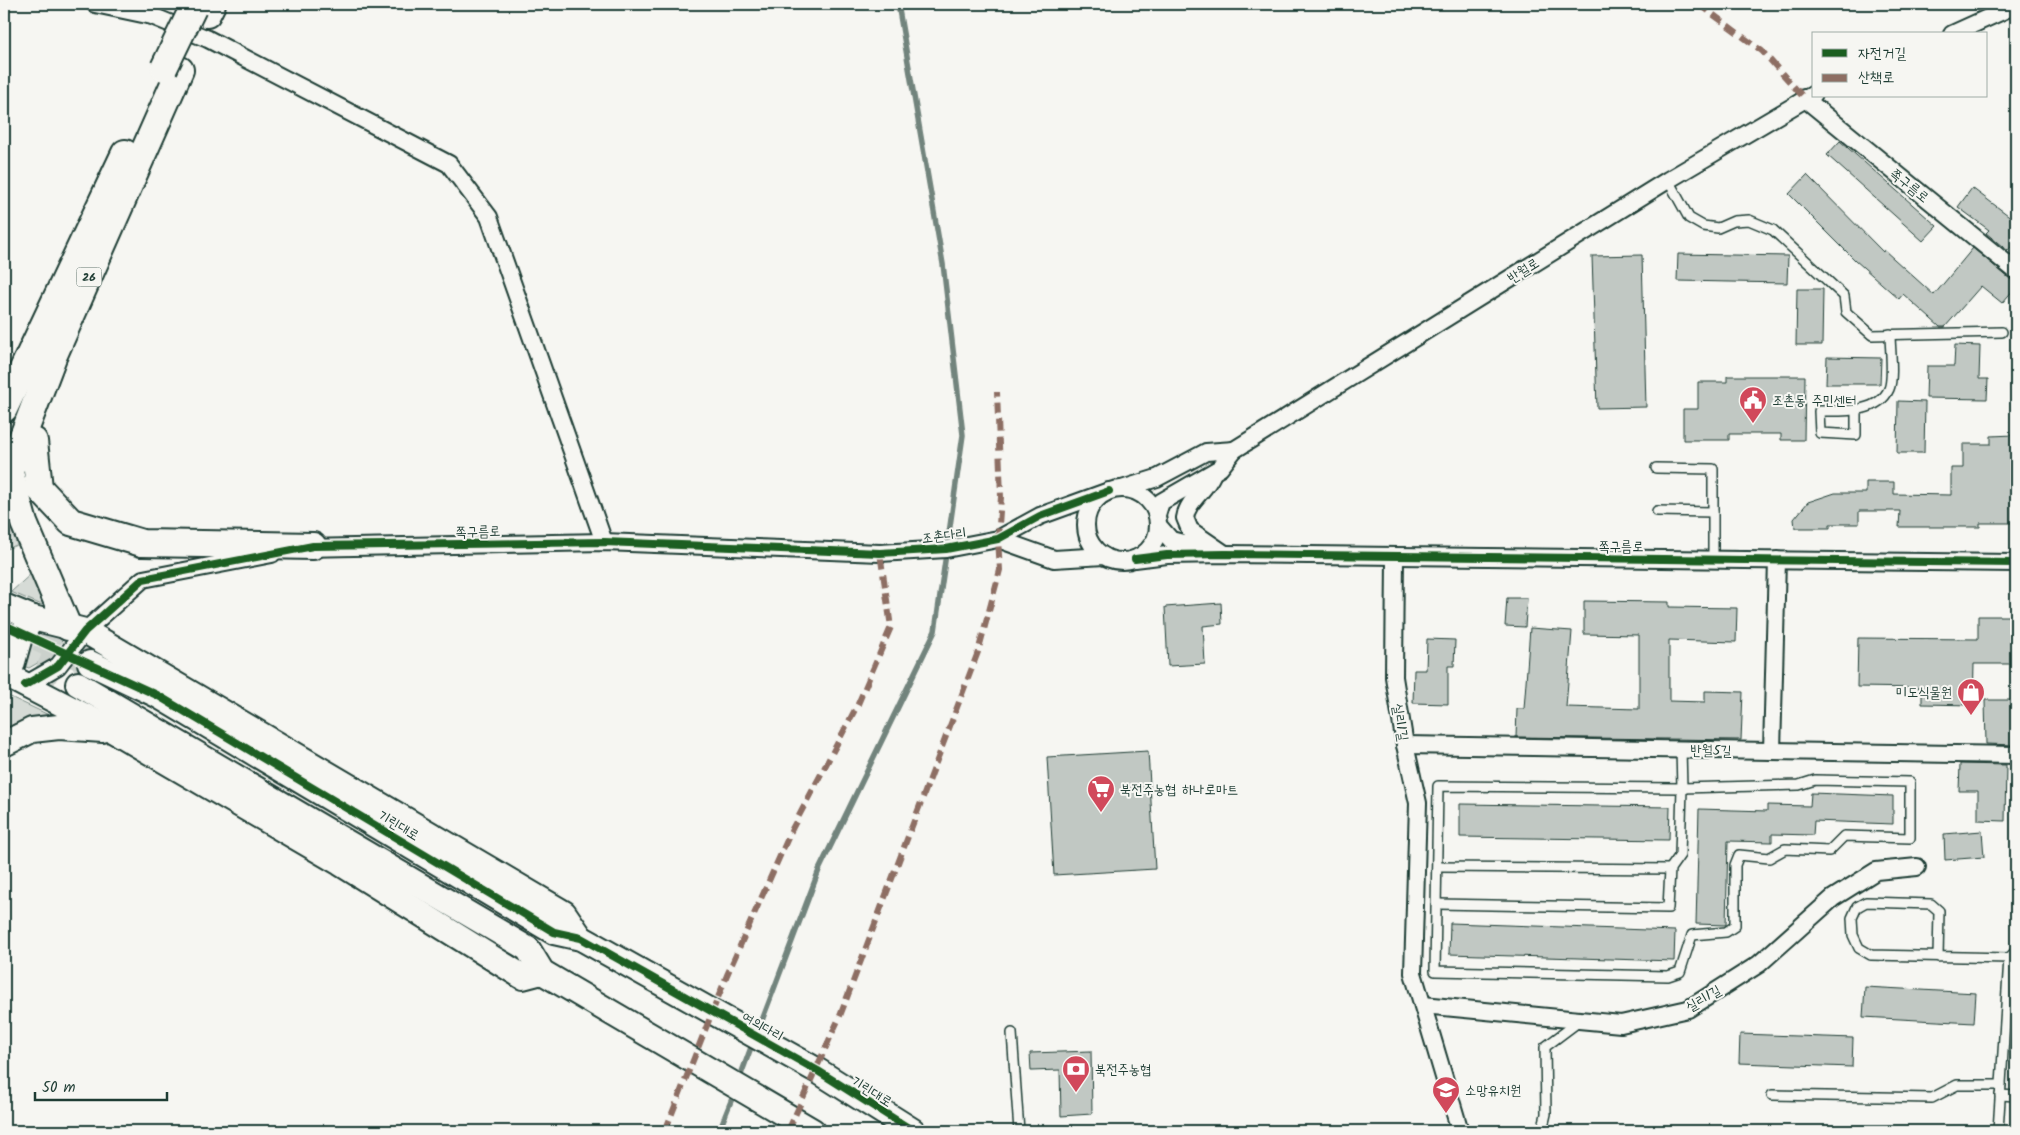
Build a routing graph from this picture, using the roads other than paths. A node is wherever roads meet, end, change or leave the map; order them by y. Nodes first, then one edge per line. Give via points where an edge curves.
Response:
1 (95, 4) edge
2 (2016, 5) edge
3 (202, 7) edge
4 (1956, 32) edge
5 (172, 69) junction
6 (1809, 96) edge
7 (1668, 180) junction
8 (2016, 271) edge
9 (2002, 332) dead end
10 (1890, 334) junction
11 (4, 409) edge
12 (1856, 411) junction
13 (24, 436) junction
14 (1234, 450) junction
15 (1656, 468) dead end
16 (1213, 472) junction
17 (6, 477) edge
18 (1115, 490) junction
19 (1657, 511) dead end
20 (1713, 512) junction
21 (1158, 520) junction
22 (998, 539) junction
23 (604, 542) junction
24 (313, 546) junction
25 (894, 553) joint
26 (1225, 554) junction
27 (1104, 556) junction
28 (1395, 557) junction
29 (1135, 559) junction
30 (1713, 560) junction
31 (1777, 560) junction
32 (2016, 563) edge
33 (4, 606) edge
34 (33, 618) junction
35 (77, 629) junction
36 (90, 663) tunnel mouth
37 (12, 679) edge
38 (78, 684) tunnel mouth
39 (112, 730) junction
40 (4, 744) edge
41 (1405, 745) junction
42 (1681, 749) junction
43 (1772, 751) junction
44 (2016, 755) edge
45 (1682, 788) junction
46 (1438, 867) junction
47 (1918, 868) dead end
48 (1670, 869) junction
49 (1437, 904) junction
50 (582, 938) junction
51 (2016, 951) edge
52 (1938, 956) junction
53 (2009, 958) junction
54 (542, 972) junction
55 (696, 1002) joint
56 (1422, 1004) junction
57 (1582, 1020) junction
58 (1012, 1032) dead end
59 (818, 1072) joint
60 (2000, 1090) junction
61 (1772, 1095) dead end
62 (2016, 1096) edge
63 (804, 1126) edge
64 (913, 1131) edge
65 (1019, 1131) edge
66 (1460, 1131) edge
67 (1542, 1131) edge
68 (1998, 1131) edge

1 - 23 street via 152,16 208,39 449,164 489,217
2 - 4 street
3 - 5 main road, 26
5 - 11 main road, 26
5 - 13 main road, 26 via 53,357
6 - 7 street, 반월로
6 - 8 street, 쪽구름로
7 - 10 lane via 1689,218 1704,226 1718,228 1734,221 1749,220 1773,230 1844,296 1846,312 1857,324 1872,335
7 - 14 street, 반월로
9 - 10 lane
10 - 12 lane via 1889,388 1883,398
12 - 12 lane via 1819,411 1820,433 1856,434
13 - 17 main road, 26
13 - 24 main road via 34,441 39,488 71,522 142,543
14 - 16 street
14 - 18 street via 1206,452 1156,478
15 - 20 lane via 1713,469
16 - 21 street via 1161,502
16 - 26 street via 1207,485 1189,506 1185,518 1190,530
17 - 35 main road via 24,523
18 - 21 street via 1133,490 1144,496 1152,504
18 - 22 street via 1040,516
18 - 27 street via 1099,497 1087,517 1086,529 1090,540
19 - 20 lane
20 - 30 lane
21 - 26 street via 1171,540
21 - 29 street via 1152,546
22 - 25 street, 조촌다리 via 946,549
22 - 27 street via 1054,559
23 - 24 street, 쪽구름로
23 - 25 street, 쪽구름로
24 - 35 street, 쪽구름로 via 143,579
26 - 28 street, 쪽구름로
26 - 29 street
27 - 29 street via 1114,560
28 - 30 street, 쪽구름로
28 - 41 street, 실리1길 via 1394,677
30 - 31 street, 쪽구름로
31 - 32 street, 쪽구름로
31 - 43 street
33 - 34 street
34 - 35 street
34 - 37 street via 20,637
35 - 37 street, 쪽구름로 via 58,666
35 - 50 street via 564,913
36 - 50 street, 기린대로 via 157,695 554,932
37 - 39 street
38 - 54 street via 528,950
39 - 40 street via 59,727 32,730
39 - 54 street via 340,863 523,976
41 - 42 street, 반월5길
41 - 56 street, 실리1길 via 1418,803 1413,973
42 - 43 street, 반월5길
42 - 45 lane
43 - 44 street, 반월5길
45 - 46 lane via 1438,786
45 - 48 lane via 1680,855
45 - 49 lane via 1799,785 1815,780 1910,782 1910,838 1844,836 1829,851 1784,849 1769,858 1739,855 1735,864 1735,926 1726,932 1692,935 1680,972 1668,976 1435,971
46 - 48 lane
46 - 49 lane
47 - 57 street, 실리1길 via 1876,871 1833,898 1759,964 1688,1009 1621,1024
48 - 49 lane via 1668,908
50 - 55 street, 기린대로
51 - 53 lane
52 - 52 lane via 1871,955 1859,948 1853,935 1852,918 1857,907 1866,902 1931,904 1939,911
52 - 53 lane
53 - 60 lane
54 - 63 street
55 - 59 street, 여의다리
56 - 57 street, 실리1길
56 - 66 street, 실리1길
57 - 67 lane via 1545,1047 1546,1114
58 - 65 lane
59 - 64 street, 기린대로
60 - 61 lane via 1957,1085 1932,1098
60 - 62 lane
60 - 68 lane

